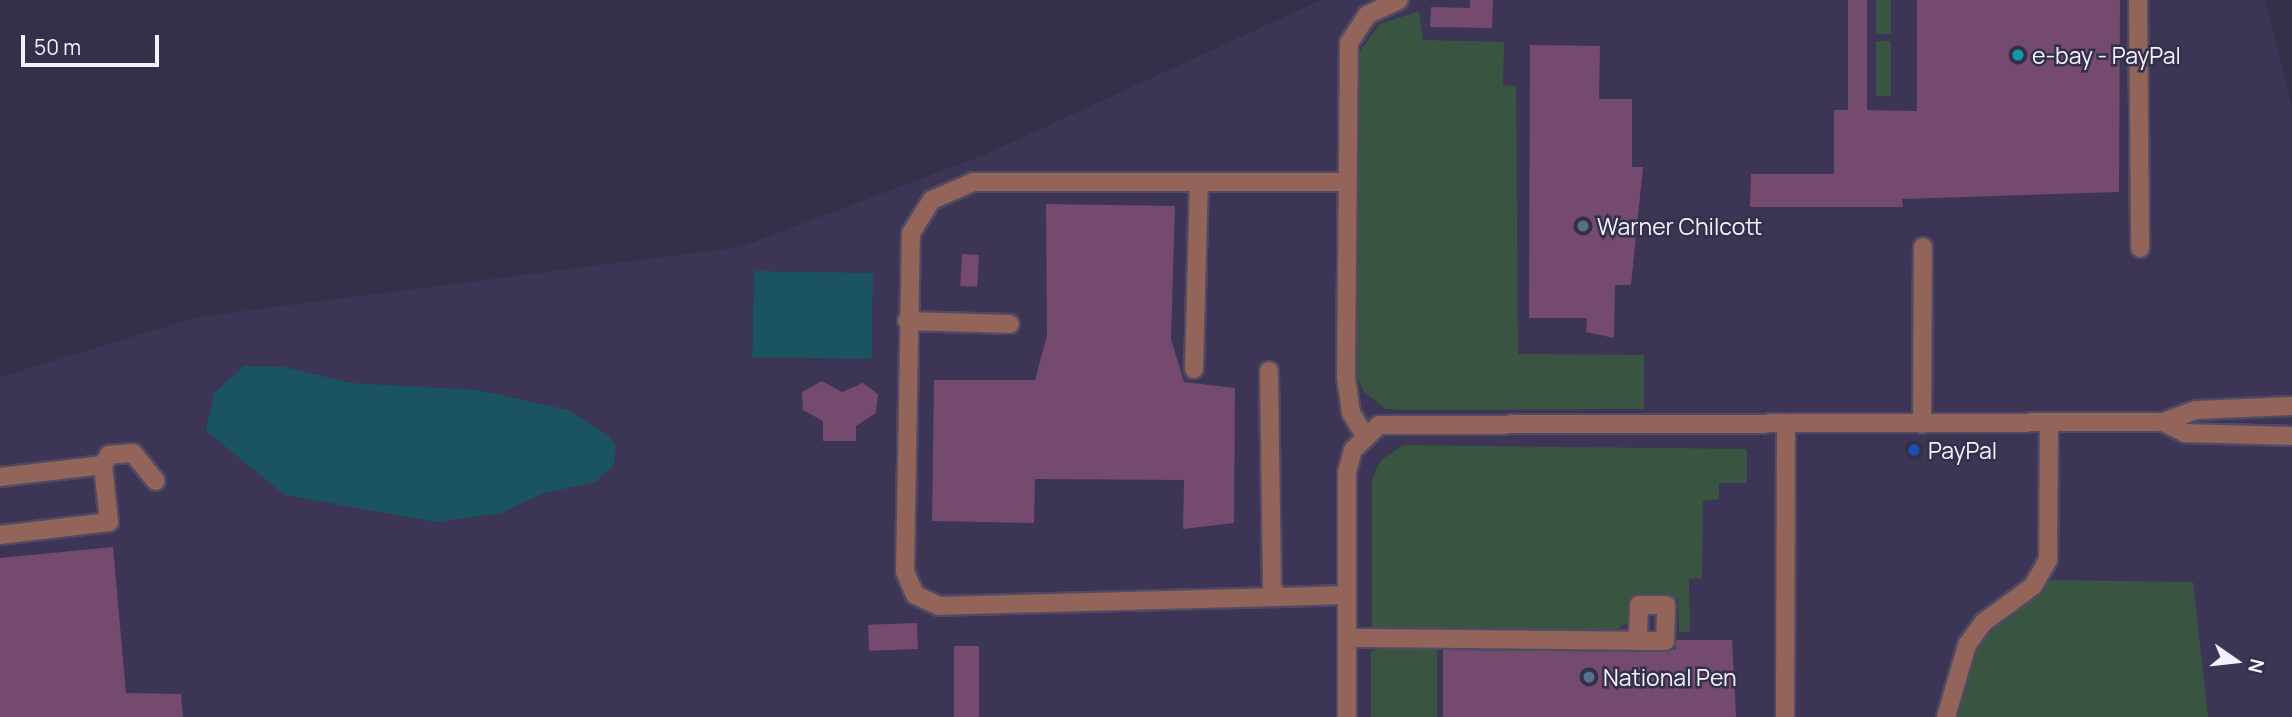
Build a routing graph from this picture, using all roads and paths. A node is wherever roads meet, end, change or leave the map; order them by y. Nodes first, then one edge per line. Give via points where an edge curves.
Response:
1 (1399, 0) edge
2 (2138, 0) edge
3 (1199, 182) junction
4 (1347, 182) junction
5 (1923, 247) dead end
6 (2140, 248) dead end
7 (907, 321) junction
8 (1010, 324) dead end
9 (1194, 369) dead end
10 (1269, 371) dead end
11 (2291, 406) edge
12 (2163, 422) junction
13 (1786, 423) junction
14 (1922, 424) junction
15 (2049, 424) junction
16 (1365, 436) junction
17 (2291, 436) edge
18 (103, 465) junction
19 (0, 477) edge
20 (156, 481) dead end
21 (0, 535) edge
22 (1347, 595) junction
23 (1278, 597) junction
24 (1347, 638) junction
25 (1638, 641) dead end
26 (1347, 717) edge
27 (1785, 717) edge
28 (1946, 717) edge

1 - 4 lane via 1367,15 1349,43
2 - 6 lane
3 - 4 lane
3 - 7 lane via 973,182 942,192 911,233
3 - 9 lane
4 - 16 lane via 1346,377 1351,413
5 - 14 lane
7 - 8 lane
7 - 23 lane via 905,572 915,595 939,606
10 - 23 lane via 1267,573
11 - 12 lane via 2196,410
12 - 15 lane
12 - 17 lane via 2185,433
13 - 14 lane
13 - 16 lane via 1401,422
13 - 27 lane
14 - 15 lane
15 - 28 lane via 2048,560 2033,586 1984,622 1967,645
16 - 22 lane via 1347,472
18 - 19 lane
18 - 20 lane via 109,455 133,453
18 - 21 lane via 109,522
22 - 23 lane
22 - 24 lane
24 - 25 lane
24 - 26 lane

